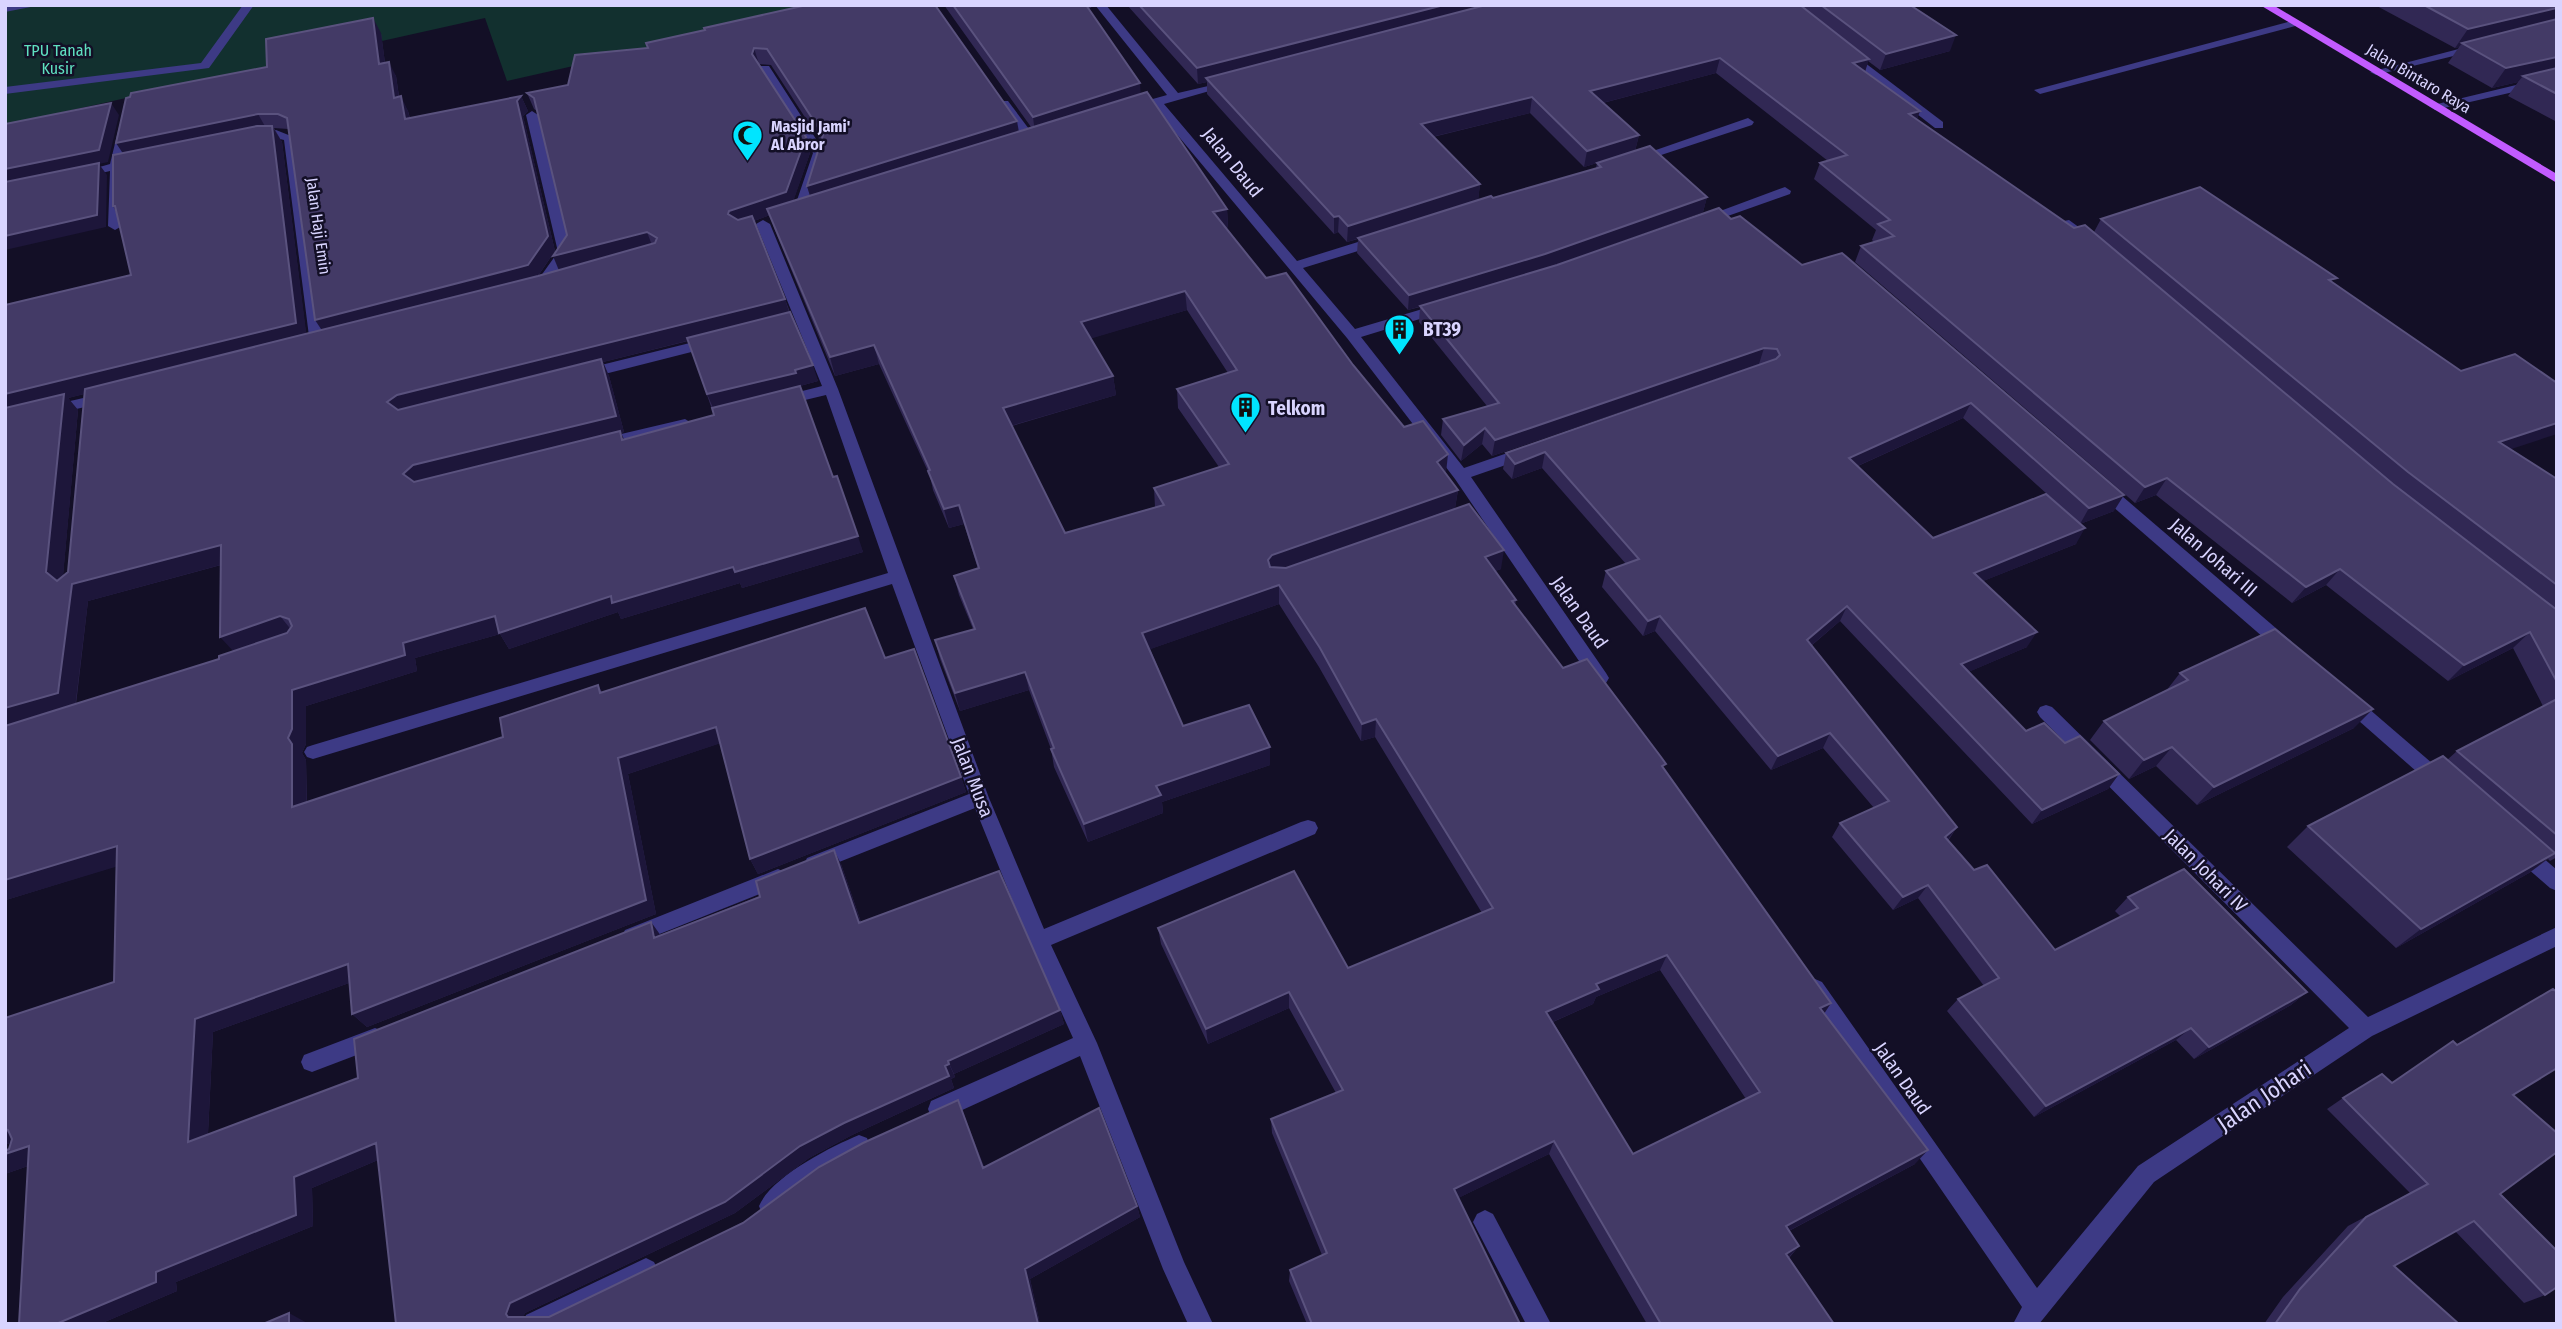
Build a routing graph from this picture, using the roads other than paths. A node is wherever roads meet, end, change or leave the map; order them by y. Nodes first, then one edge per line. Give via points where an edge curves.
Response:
1 (36, 5) edge
2 (249, 5) edge
3 (1100, 5) edge
4 (2265, 5) edge
5 (5, 9) edge
6 (2295, 23) junction
7 (2489, 45) edge
8 (1840, 48) edge
9 (765, 68) edge
10 (2376, 72) junction
11 (2557, 78) edge
12 (1240, 80) edge
13 (994, 89) edge
14 (2040, 90) dead end
15 (5, 91) edge
16 (1174, 96) junction
17 (1156, 102) junction
18 (2435, 106) junction
19 (1131, 110) edge
20 (128, 114) edge
21 (532, 115) edge
22 (1748, 122) dead end
23 (1938, 125) dead end
24 (239, 141) edge
25 (1019, 145) edge
26 (144, 161) edge
27 (1629, 161) edge
28 (116, 166) junction
29 (67, 177) edge
30 (2557, 179) edge
31 (1785, 191) dead end
32 (1693, 224) edge
33 (2069, 224) edge
34 (115, 226) edge
35 (1399, 234) edge
36 (2105, 254) edge
37 (1292, 267) junction
38 (565, 280) edge
39 (1460, 302) edge
40 (1352, 335) junction
41 (723, 339) edge
42 (317, 344) edge
43 (566, 379) edge
44 (831, 389) junction
45 (116, 395) edge
46 (764, 405) edge
47 (5, 421) edge
48 (696, 421) edge
49 (1540, 447) edge
50 (580, 449) edge
51 (2086, 473) edge
52 (1461, 475) junction
53 (897, 576) junction
54 (2295, 655) edge
55 (1609, 691) edge
56 (2337, 691) edge
57 (2046, 712) dead end
58 (313, 752) dead end
59 (2452, 791) edge
60 (980, 798) junction
61 (1308, 828) dead end
62 (2504, 837) edge
63 (2557, 882) edge
64 (2557, 936) edge
65 (1039, 941) junction
66 (616, 942) edge
67 (1806, 976) edge
68 (2365, 1029) junction
69 (395, 1030) edge
70 (1086, 1043) junction
71 (312, 1062) dead end
72 (915, 1119) edge
73 (879, 1136) edge
74 (754, 1217) edge
75 (1485, 1222) dead end
76 (670, 1258) edge
77 (2031, 1315) edge
78 (536, 1324) edge
79 (1201, 1324) edge
80 (1539, 1324) edge

1 - 5 street
2 - 15 street via 205,66
3 - 16 street
4 - 6 main road, Jalan Bintaro Raya
6 - 10 main road, Jalan Bintaro Raya
6 - 14 street
7 - 10 street
8 - 23 street
9 - 44 street, Jalan Musa via 819,153 781,218 796,321
10 - 18 main road, Jalan Bintaro Raya
11 - 18 street
12 - 16 street
13 - 25 street via 1038,139
16 - 17 street
17 - 19 street
17 - 37 street, Jalan Daud
18 - 30 main road, Jalan Bintaro Raya
20 - 28 street
21 - 38 street via 565,252 534,289
22 - 27 street
24 - 42 street, Jalan Haji Emin via 283,134 290,138
26 - 28 street
28 - 29 street
28 - 34 street
31 - 32 street
33 - 36 street
35 - 37 street
37 - 40 street, Jalan Daud
39 - 40 street
40 - 52 street, Jalan Daud
41 - 43 street
44 - 46 street
44 - 53 street, Jalan Musa
45 - 47 street via 88,409
48 - 50 street
49 - 52 street
51 - 54 street, Jalan Johari III
52 - 55 street, Jalan Daud via 1476,510
53 - 58 street
53 - 60 street, Jalan Musa
56 - 59 street
57 - 68 street, Jalan Johari IV
60 - 65 street, Jalan Musa
60 - 66 street
61 - 65 street
62 - 63 street
64 - 68 street, Jalan Johari
65 - 70 street, Jalan Musa
67 - 77 street, Jalan Daud
68 - 77 street, Jalan Johari via 2146,1174
69 - 71 street
70 - 72 street
70 - 79 street, Jalan Musa
73 - 74 street via 800,1179
75 - 80 street
76 - 78 street

